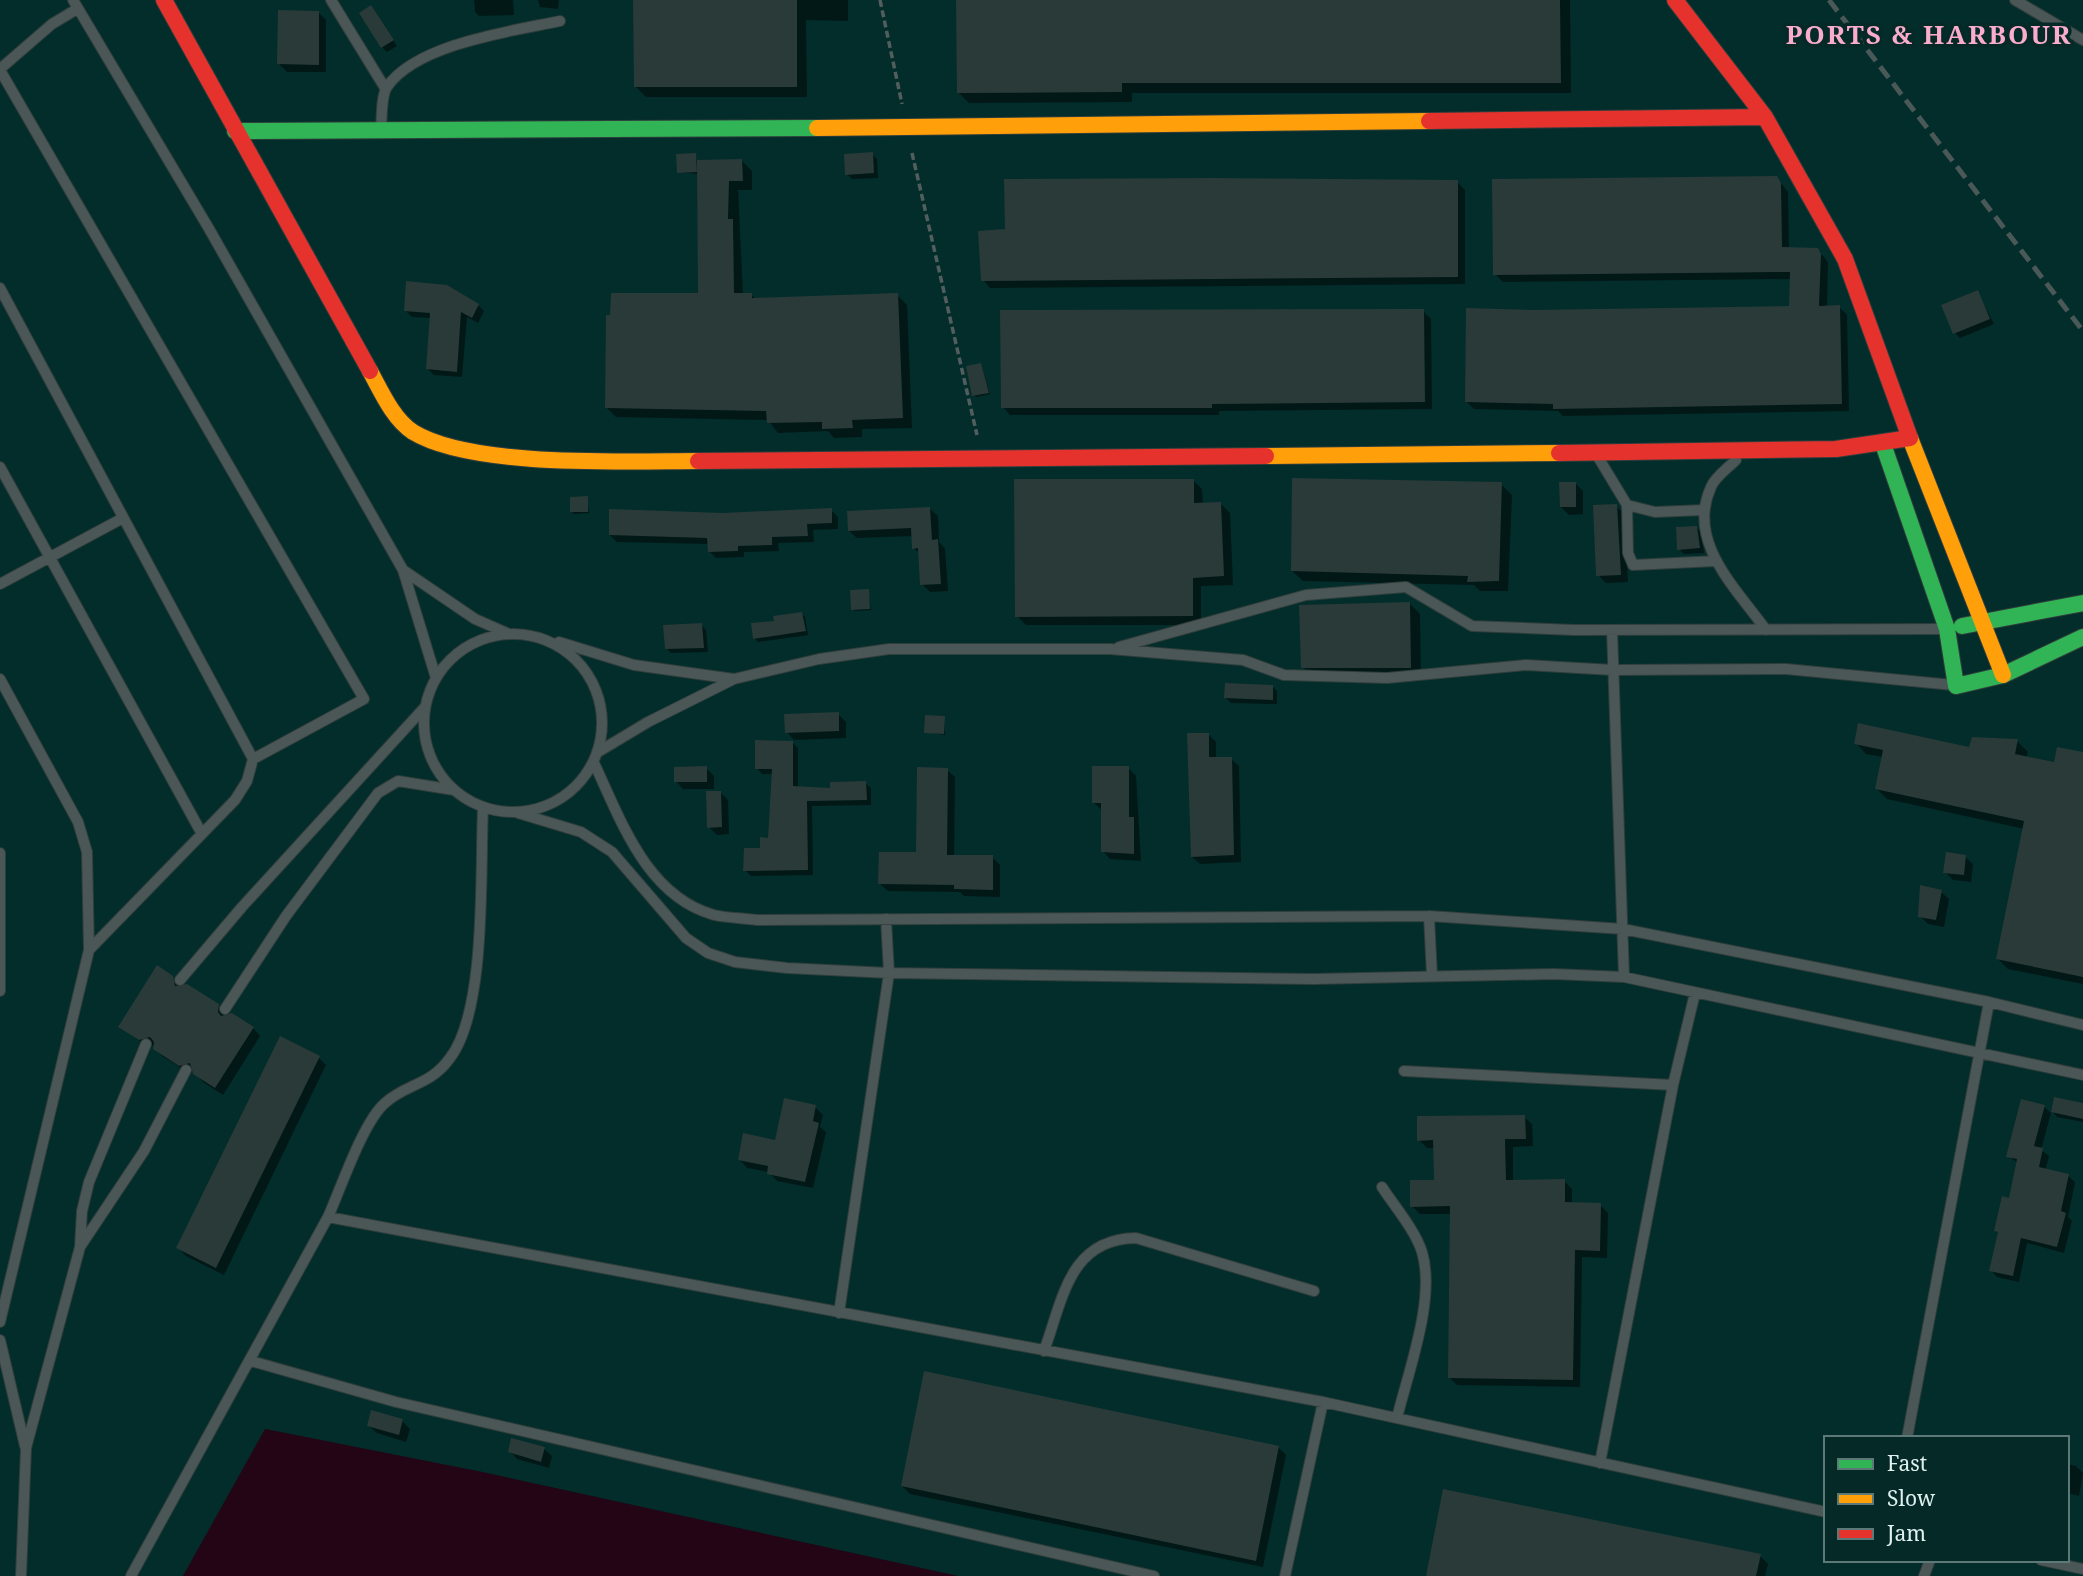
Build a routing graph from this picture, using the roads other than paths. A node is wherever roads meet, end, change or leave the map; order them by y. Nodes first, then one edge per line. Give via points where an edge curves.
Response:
1 (164, 0) edge
2 (331, 0) edge
3 (1675, 0) edge
4 (2015, 0) edge
5 (75, 5) edge
6 (560, 21) dead end
7 (2083, 40) edge
8 (0, 69) edge
9 (385, 88) junction
10 (1765, 117) junction
11 (381, 130) junction
12 (235, 131) junction
13 (0, 288) edge
14 (1910, 438) junction
15 (1883, 444) junction
16 (1743, 452) junction
17 (1596, 453) junction
18 (0, 467) edge
19 (1627, 505) junction
20 (1704, 510) junction
21 (123, 518) junction
22 (50, 557) junction
23 (1716, 561) junction
24 (402, 570) junction
25 (0, 584) edge
26 (2083, 603) edge
27 (1981, 621) junction
28 (1947, 629) junction
29 (1612, 630) junction
30 (1766, 630) junction
31 (506, 633) junction
32 (2083, 637) edge
33 (544, 638) junction
34 (1110, 649) junction
35 (1613, 670) junction
36 (2003, 675) junction
37 (436, 678) junction
38 (0, 679) edge
39 (734, 680) junction
40 (1956, 685) junction
41 (424, 708) junction
42 (596, 757) junction
43 (253, 759) junction
44 (454, 790) junction
45 (483, 807) junction
46 (517, 813) junction
47 (202, 834) junction
48 (0, 853) edge
49 (1429, 916) junction
50 (887, 919) junction
51 (1623, 929) junction
52 (89, 950) junction
53 (889, 973) junction
54 (1432, 976) junction
55 (1623, 977) junction
56 (180, 980) dead end
57 (0, 991) edge
58 (1695, 993) junction
59 (1989, 1002) junction
60 (225, 1009) dead end
61 (2083, 1025) edge
62 (146, 1044) dead end
63 (1980, 1054) junction
64 (186, 1070) dead end
65 (1404, 1071) dead end
66 (2083, 1075) edge
67 (1673, 1085) junction
68 (1382, 1187) dead end
69 (328, 1217) junction
70 (80, 1247) junction
71 (1314, 1291) dead end
72 (839, 1313) junction
73 (0, 1322) edge
74 (0, 1340) edge
75 (1044, 1351) junction
76 (251, 1362) junction
77 (1323, 1402) junction
78 (1397, 1418) junction
79 (1907, 1436) edge
80 (26, 1448) junction
81 (1600, 1463) junction
82 (1824, 1512) edge
83 (2050, 1562) edge
84 (2083, 1569) edge
85 (21, 1576) edge
86 (131, 1576) edge
87 (1153, 1576) edge
88 (1285, 1576) edge

1 - 12 main road
2 - 9 lane
3 - 10 main road
4 - 7 lane
5 - 8 lane
5 - 24 lane via 208,227
6 - 9 lane via 451,45 400,74
8 - 43 lane via 365,699
9 - 11 lane
10 - 11 main road
10 - 14 main road via 1845,259
11 - 12 main road
12 - 17 main road via 389,405 412,432 453,446 524,456 662,461
13 - 21 lane
14 - 15 main road
14 - 27 main road
15 - 16 main road
15 - 28 main road
16 - 17 main road
16 - 20 lane via 1711,485
17 - 19 lane
18 - 22 lane
19 - 20 lane via 1655,512
19 - 23 lane via 1628,553 1633,565
20 - 23 lane via 1703,527
21 - 22 lane
21 - 43 lane
22 - 25 lane
22 - 47 lane
23 - 30 lane
24 - 31 lane via 475,619
24 - 37 lane
26 - 27 main road
27 - 28 main road
27 - 36 main road
28 - 30 lane
28 - 40 main road
29 - 30 lane
29 - 34 lane via 1472,626 1406,587 1306,595
29 - 35 lane
31 - 33 lane
31 - 37 lane via 480,639 457,652
32 - 36 main road
33 - 39 lane via 634,665
33 - 42 lane via 568,652 594,684 603,725
34 - 35 lane via 1242,660 1284,675 1387,678 1526,665
34 - 39 lane via 889,649 819,659
35 - 40 lane via 1786,669
35 - 51 lane
36 - 40 main road
37 - 41 lane
38 - 52 lane via 78,822 88,852
39 - 42 lane via 648,722
41 - 44 lane via 427,747 437,770
41 - 56 lane
42 - 46 lane via 581,783 563,799
42 - 50 lane via 642,859 657,880 692,905 714,915 757,920
43 - 47 lane via 235,800
44 - 45 lane
44 - 60 lane via 398,781 378,793 286,916
45 - 46 lane
45 - 69 lane via 479,959 465,1027 452,1057 431,1079 386,1102 374,1116
46 - 53 lane via 581,832 612,852 686,938 708,953 735,962 787,968
47 - 52 lane
48 - 57 lane
49 - 50 lane
49 - 51 lane
49 - 54 lane
50 - 53 lane
51 - 55 lane
51 - 59 lane
52 - 73 lane
53 - 54 lane via 1314,979
53 - 72 lane
54 - 55 lane
55 - 58 lane
58 - 63 lane
58 - 67 lane
59 - 61 lane
59 - 63 lane
62 - 70 lane via 89,1182
63 - 66 lane
63 - 79 lane
64 - 70 lane via 144,1151
65 - 67 lane
67 - 81 lane
68 - 78 lane via 1421,1249 1426,1271 1425,1299
69 - 72 lane
69 - 76 lane
70 - 80 lane
71 - 75 lane via 1136,1238 1114,1238 1089,1252 1073,1271
72 - 75 lane
74 - 80 lane
75 - 77 lane
76 - 86 lane
76 - 87 lane via 410,1405
77 - 78 lane
77 - 88 lane
78 - 81 lane
80 - 85 lane
81 - 82 lane
83 - 84 lane

